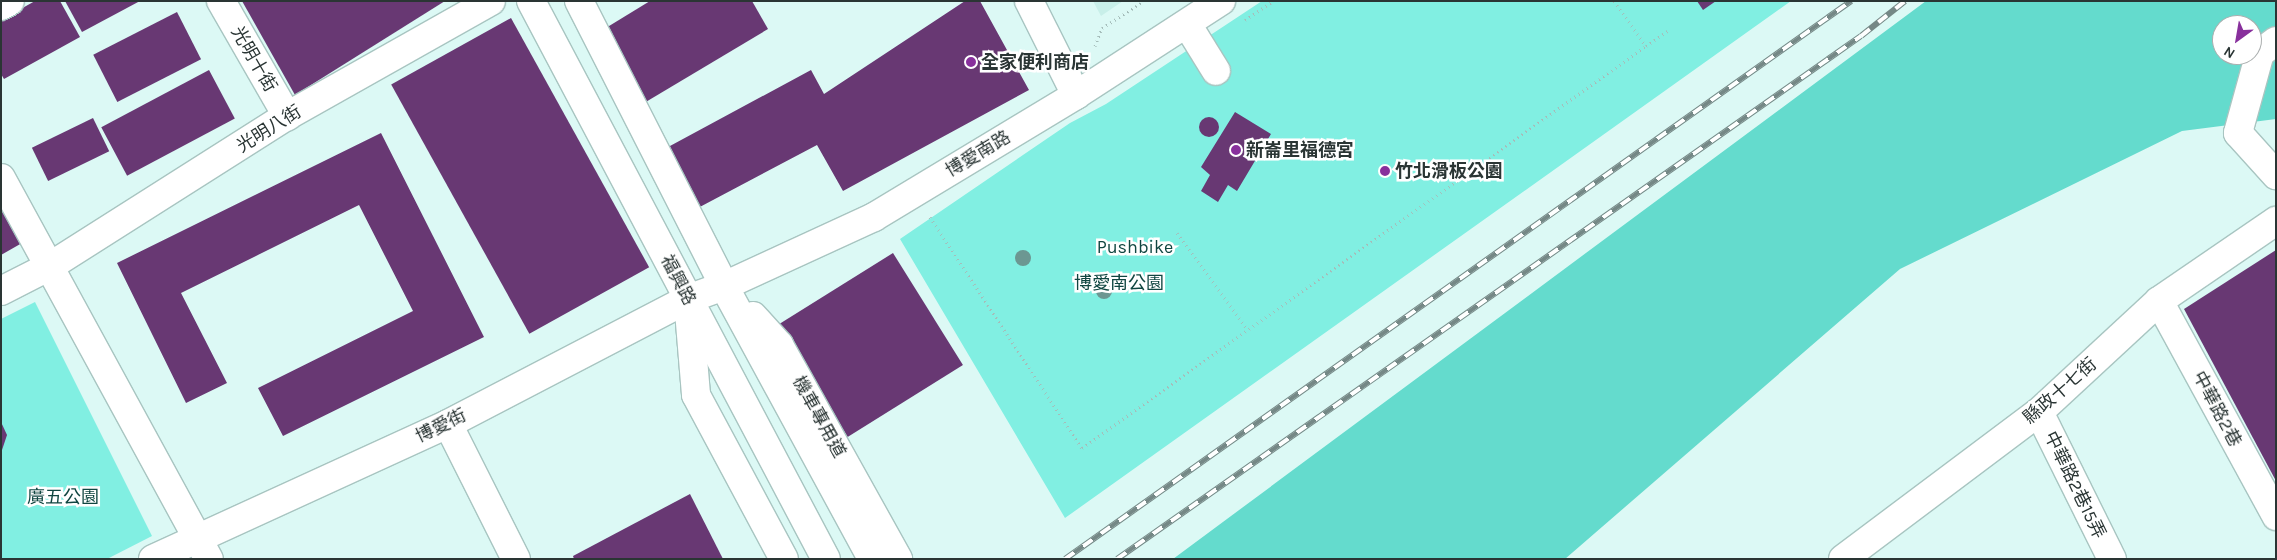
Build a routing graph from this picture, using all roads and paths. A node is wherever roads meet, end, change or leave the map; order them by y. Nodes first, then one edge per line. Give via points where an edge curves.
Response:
1 (10, 1) edge
2 (220, 1) edge
3 (491, 1) edge
4 (532, 1) edge
5 (579, 1) edge
6 (1029, 1) edge
7 (1221, 1) edge
8 (1614, 1) edge
9 (1, 6) edge
10 (1187, 24) junction
11 (1670, 29) dead end
12 (2276, 41) edge
13 (1646, 46) junction
14 (1216, 71) dead end
15 (1076, 95) junction
16 (288, 116) junction
17 (2276, 175) edge
18 (1, 178) edge
19 (924, 208) dead end
20 (2276, 221) edge
21 (1177, 232) dead end
22 (52, 265) junction
23 (724, 286) junction
24 (1, 291) edge
25 (688, 299) junction
26 (2159, 302) junction
27 (1248, 330) junction
28 (2039, 412) junction
29 (448, 424) junction
30 (2276, 516) edge
31 (204, 549) edge
32 (153, 559) edge
33 (516, 559) edge
34 (784, 559) edge
35 (826, 559) edge
36 (872, 559) edge
37 (898, 559) edge
38 (1843, 559) edge
39 (2112, 559) edge

1 - 9 street
2 - 16 street, 光明十街
3 - 16 street, 光明八街
4 - 25 street, 福興路
5 - 23 street
6 - 15 street
7 - 10 street, 博愛南路
8 - 13 path
10 - 14 street
10 - 15 street, 博愛南路
11 - 13 path
12 - 17 street via 2260,53 2238,133
13 - 27 path
15 - 23 street, 博愛南路 via 874,217
16 - 22 street, 光明八街
18 - 22 street
19 - 27 path via 1082,448
20 - 26 street, 縣政十七街
21 - 27 path
22 - 24 street, 光明八街
22 - 31 street
23 - 25 street, 博愛街
23 - 36 street
23 - 37 street, 機車專用道 via 779,345
25 - 29 street, 博愛街
25 - 34 street via 696,395
25 - 35 street, 福興路
26 - 28 street, 縣政十七街
26 - 30 street, 中華路2巷
28 - 38 street, 縣政十七街
28 - 39 street, 中華路2巷15弄
29 - 31 street, 博愛街
29 - 33 street
31 - 32 street, 博愛街

